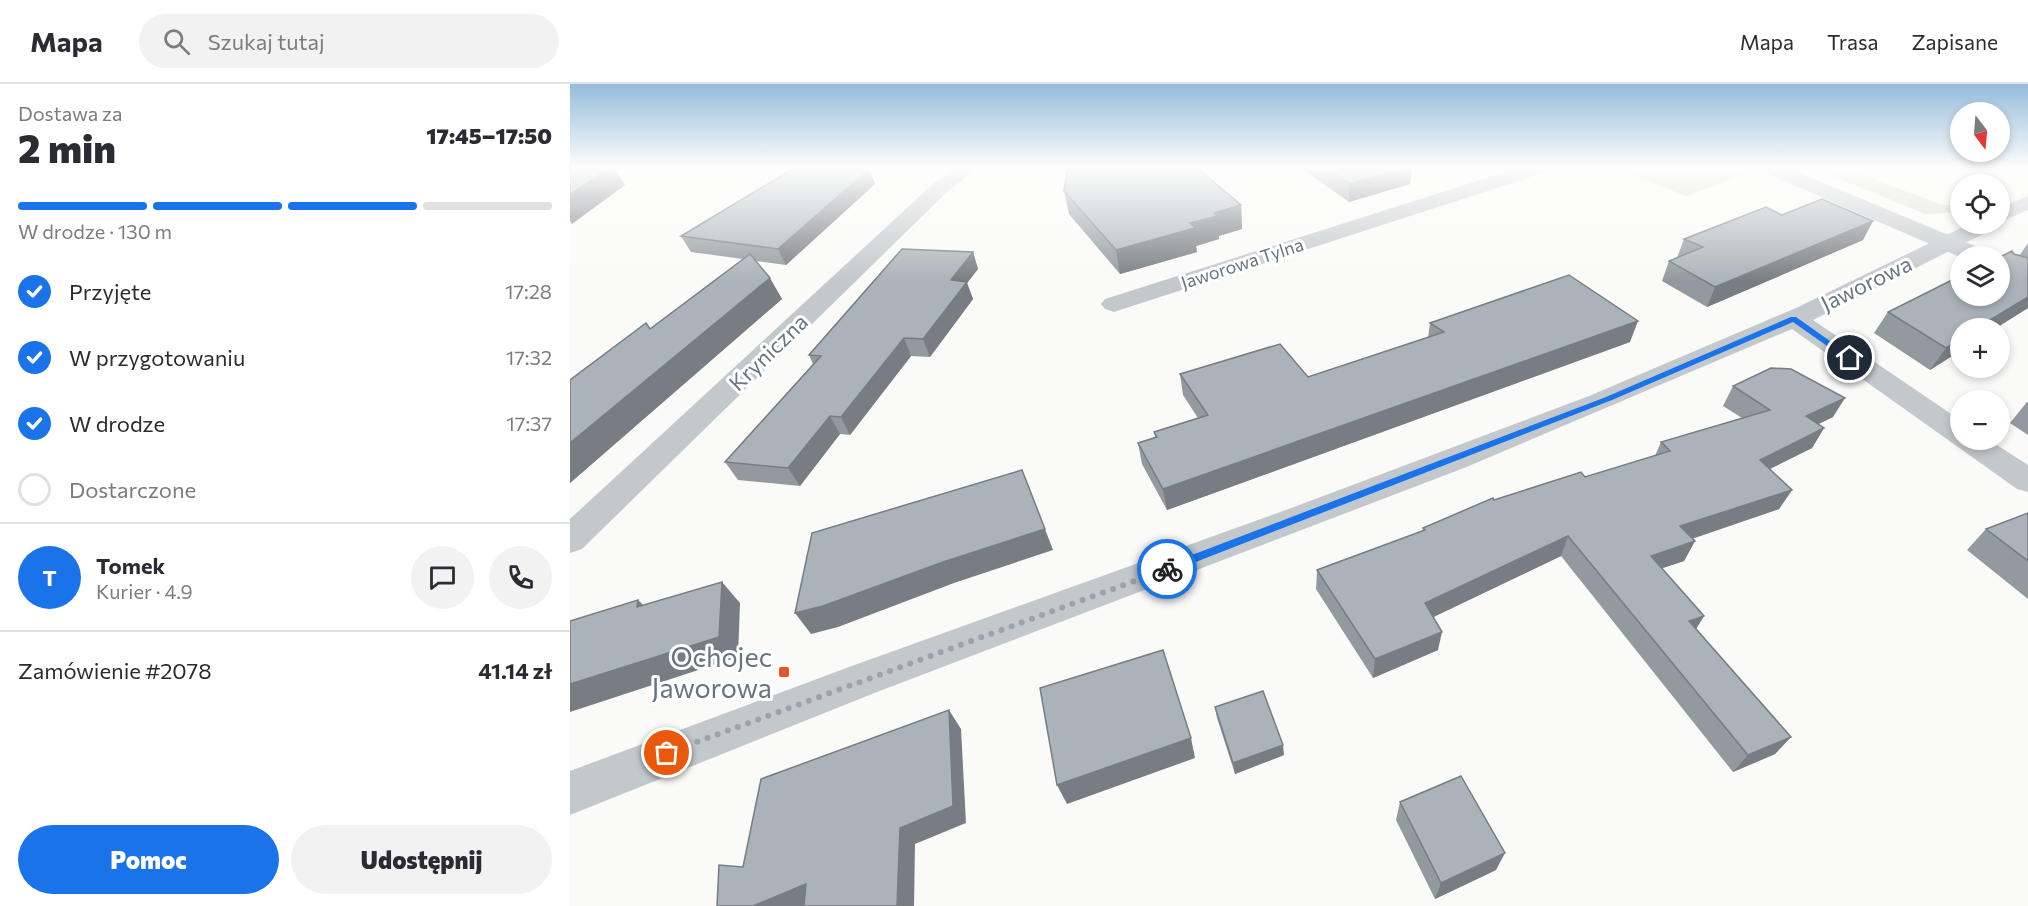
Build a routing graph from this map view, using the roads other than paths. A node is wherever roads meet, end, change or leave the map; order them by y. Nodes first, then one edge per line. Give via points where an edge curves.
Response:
1 (922, 205) edge
2 (1422, 205) edge
3 (1858, 205) edge
4 (1965, 234) edge
5 (1947, 243) junction
6 (1954, 246) edge
7 (1113, 304) dead end
8 (1794, 319) junction
9 (1950, 427) edge
10 (1983, 450) edge
11 (2028, 481) edge
12 (570, 540) edge
13 (570, 793) edge

1 - 12 street, Kryniczna
2 - 7 street, Jaworowa Tylna
3 - 5 street
4 - 5 street, Jaworowa
5 - 6 street
5 - 8 street, Jaworowa
8 - 9 street
8 - 13 street, Jaworowa via 1609,399 1159,572 677,749
10 - 11 street

